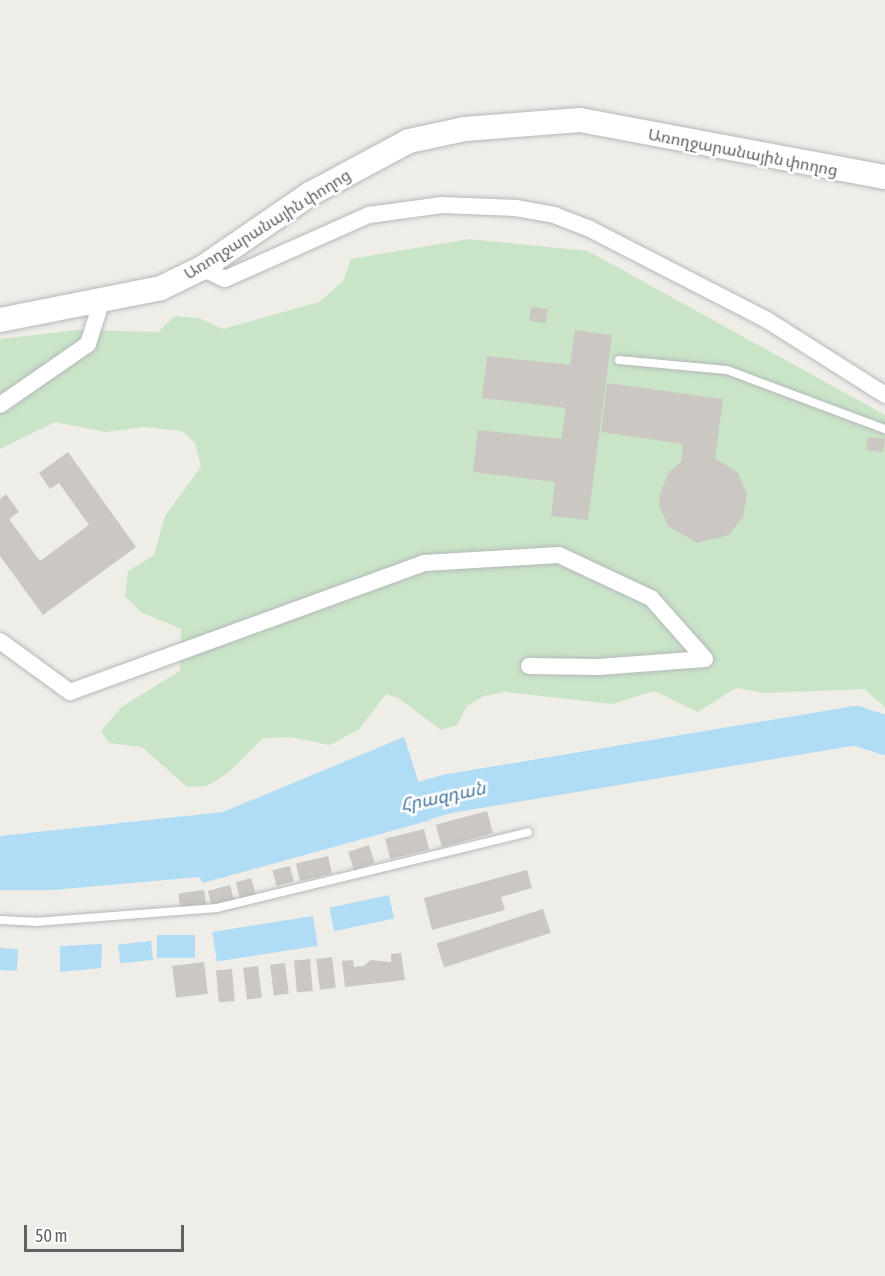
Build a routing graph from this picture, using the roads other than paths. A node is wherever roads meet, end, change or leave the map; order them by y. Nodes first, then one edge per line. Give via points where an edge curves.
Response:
1 (885, 177) edge
2 (202, 268) junction
3 (102, 300) junction
4 (0, 320) edge
5 (619, 360) dead end
6 (885, 395) edge
7 (0, 405) edge
8 (885, 429) edge
9 (0, 641) edge
10 (529, 666) dead end
11 (528, 832) dead end
12 (0, 920) edge

1 - 2 main road, Առողջարանային փողոց via 580,120 465,129 409,141 320,189
2 - 3 main road, Առողջարանային փողոց via 161,288
2 - 6 street via 225,279 369,215 442,206 516,208 554,215 590,229 767,320
3 - 4 main road, Առողջարանային փողոց
3 - 7 street via 88,344
5 - 8 lane via 727,370
9 - 10 street via 70,692 424,563 559,555 651,598 705,659 598,667
11 - 12 lane via 217,908 35,922

